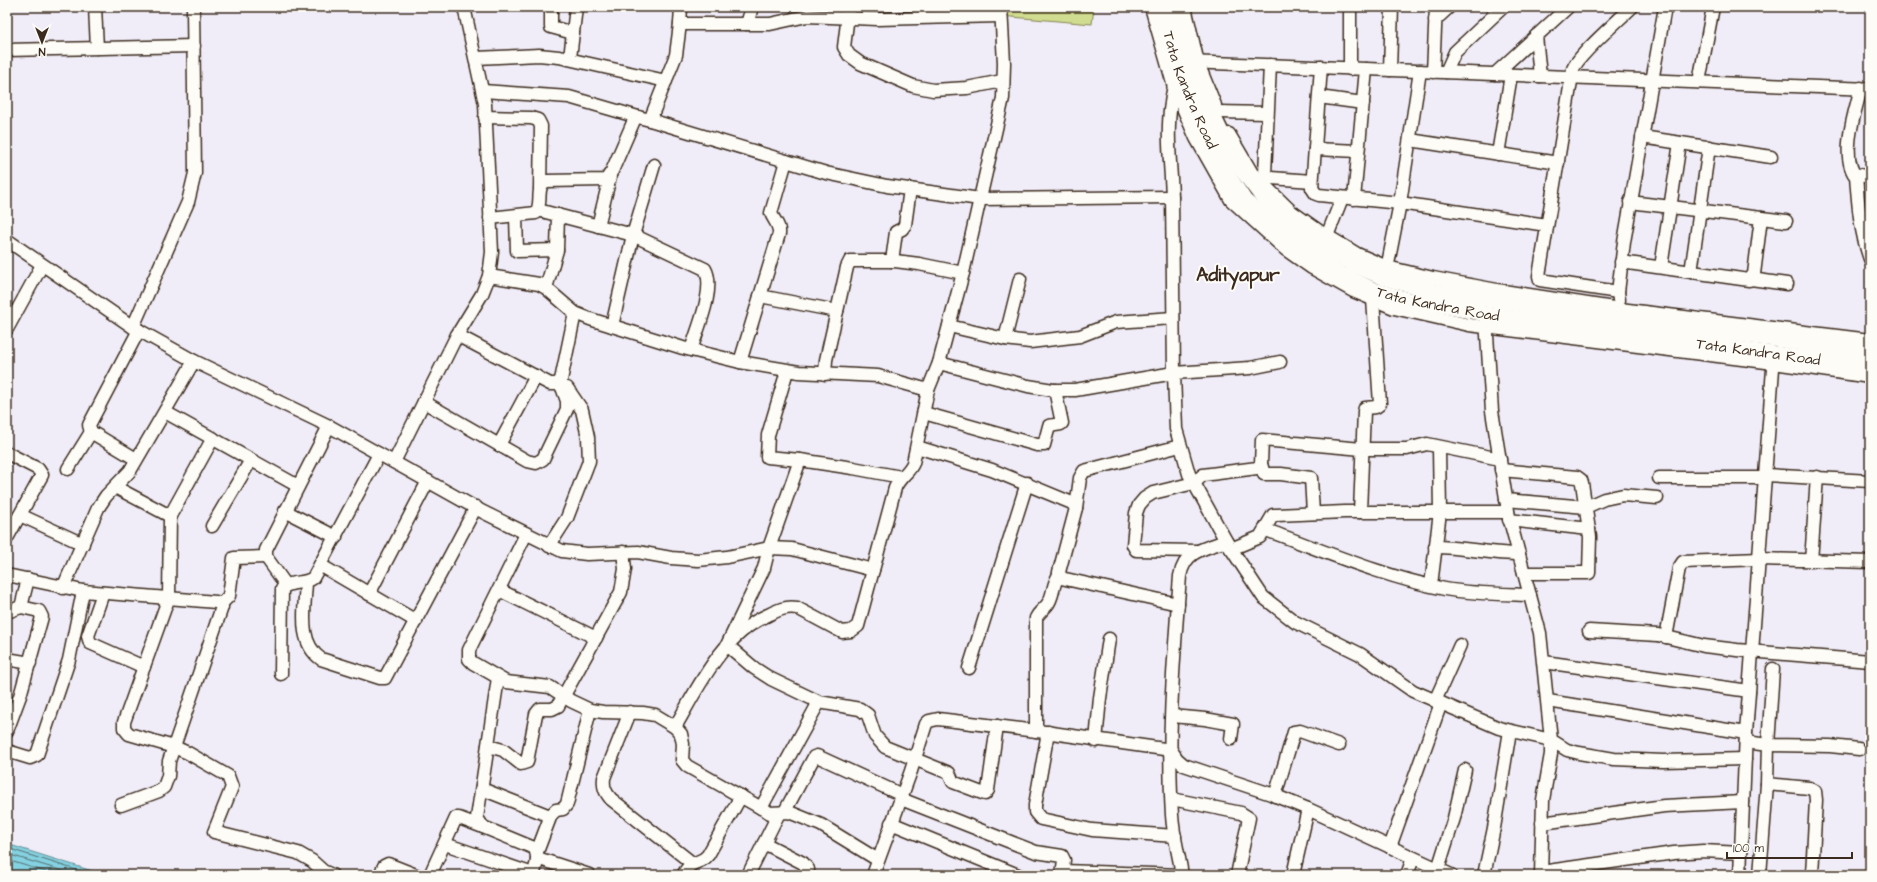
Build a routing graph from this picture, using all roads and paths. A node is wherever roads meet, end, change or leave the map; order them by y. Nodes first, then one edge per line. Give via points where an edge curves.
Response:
1 (95, 7) edge
2 (193, 7) edge
3 (464, 7) edge
4 (551, 7) edge
5 (576, 7) edge
6 (681, 7) edge
7 (752, 7) edge
8 (1151, 7) edge
9 (1161, 7) edge
10 (1173, 7) edge
11 (1185, 7) edge
12 (1350, 7) edge
13 (1392, 7) edge
14 (1436, 7) edge
15 (1449, 7) edge
16 (1503, 7) edge
17 (1568, 7) edge
18 (1632, 7) edge
19 (1665, 7) edge
20 (1713, 7) edge
21 (847, 12) edge
22 (1001, 12) edge
23 (1435, 20) junction
24 (680, 24) junction
25 (747, 24) junction
26 (573, 33) junction
27 (1536, 36) junction
28 (194, 46) junction
29 (97, 48) junction
30 (7, 50) edge
31 (476, 58) junction
32 (570, 58) junction
33 (1188, 65) junction
34 (1270, 65) junction
35 (1321, 68) junction
36 (1350, 69) junction
37 (1366, 69) junction
38 (1390, 70) junction
39 (1420, 71) junction
40 (1433, 72) junction
41 (1446, 72) junction
42 (1495, 74) junction
43 (1511, 75) junction
44 (1540, 76) junction
45 (1572, 77) junction
46 (1652, 80) junction
47 (666, 81) junction
48 (1002, 81) junction
49 (1699, 82) junction
50 (1174, 87) junction
51 (1865, 88) edge
52 (483, 91) junction
53 (1319, 97) junction
54 (1362, 103) junction
55 (1218, 112) junction
56 (1267, 113) junction
57 (486, 117) junction
58 (638, 117) junction
59 (650, 120) junction
60 (1642, 137) junction
61 (1410, 140) junction
62 (1680, 143) junction
63 (1709, 148) junction
64 (1315, 149) junction
65 (1358, 151) junction
66 (1498, 154) junction
67 (1771, 157) dead end
68 (786, 161) junction
69 (1558, 163) junction
70 (654, 165) dead end
71 (1856, 175) junction
72 (610, 177) junction
73 (1870, 177) edge
74 (1312, 181) junction
75 (540, 188) junction
76 (910, 189) junction
77 (1172, 197) junction
78 (1348, 198) junction
79 (980, 199) junction
80 (1630, 202) junction
81 (1400, 203) junction
82 (1670, 207) junction
83 (538, 210) junction
84 (1700, 211) junction
85 (558, 215) junction
86 (1287, 215) junction
87 (516, 216) junction
88 (490, 218) junction
89 (1761, 218) junction
90 (1786, 222) dead end
91 (1547, 225) junction
92 (598, 226) junction
93 (633, 235) junction
94 (1327, 236) junction
95 (7, 240) edge
96 (557, 250) junction
97 (1870, 259) edge
98 (892, 261) junction
99 (1621, 262) junction
100 (42, 265) junction
101 (1661, 267) junction
102 (1691, 272) junction
103 (963, 273) junction
104 (1386, 273) junction
105 (489, 276) junction
106 (1020, 279) dead end
107 (1751, 279) junction
108 (1540, 280) junction
109 (1787, 284) dead end
110 (546, 288) junction
111 (1618, 292) junction
112 (1527, 295) junction
113 (760, 296) junction
114 (1373, 299) junction
115 (837, 310) junction
116 (575, 313) junction
117 (1486, 313) junction
118 (1619, 314) junction
119 (1173, 318) junction
120 (612, 326) junction
121 (949, 326) junction
122 (136, 328) junction
123 (7, 329) edge
124 (457, 335) junction
125 (1004, 340) junction
126 (1870, 340) edge
127 (1775, 346) junction
128 (691, 350) junction
129 (1870, 353) edge
130 (194, 361) junction
131 (740, 362) junction
132 (1280, 362) dead end
133 (939, 364) junction
134 (1870, 367) edge
135 (787, 371) junction
136 (1174, 373) junction
137 (825, 374) junction
138 (536, 376) junction
139 (1870, 377) edge
140 (561, 381) junction
141 (928, 390) junction
142 (1055, 390) junction
143 (424, 402) junction
144 (165, 412) junction
145 (924, 413) junction
146 (329, 426) junction
147 (91, 432) junction
148 (213, 438) junction
149 (499, 445) junction
150 (1180, 446) junction
151 (917, 447) junction
152 (1439, 448) junction
153 (1362, 449) junction
154 (7, 453) edge
155 (379, 454) junction
156 (136, 459) junction
157 (251, 460) junction
158 (800, 460) junction
159 (394, 462) junction
160 (1261, 464) junction
161 (1501, 465) junction
162 (68, 469) dead end
163 (1766, 476) junction
164 (901, 477) junction
165 (1817, 477) junction
166 (1660, 478) dead end
167 (428, 481) junction
168 (1870, 482) edge
169 (1027, 483) junction
170 (1194, 483) junction
171 (298, 486) junction
172 (115, 487) junction
173 (1657, 498) dead end
174 (476, 507) junction
175 (1586, 507) junction
176 (1076, 508) junction
177 (1508, 510) junction
178 (285, 511) junction
179 (1360, 512) junction
180 (1440, 512) junction
181 (1313, 513) junction
182 (20, 515) junction
183 (170, 516) junction
184 (212, 526) dead end
185 (1589, 529) junction
186 (1266, 530) junction
187 (526, 534) junction
188 (7, 538) edge
189 (336, 538) junction
190 (83, 544) junction
191 (1228, 545) junction
192 (549, 546) junction
193 (1435, 547) junction
194 (768, 548) junction
195 (1197, 551) junction
196 (623, 552) junction
197 (1519, 554) junction
198 (266, 557) junction
199 (1760, 559) junction
200 (1811, 561) junction
201 (1870, 562) edge
202 (320, 566) junction
203 (873, 570) junction
204 (1524, 573) junction
205 (7, 575) edge
206 (1059, 575) junction
207 (28, 580) junction
208 (306, 582) junction
209 (286, 585) junction
210 (1431, 585) junction
211 (63, 588) junction
212 (499, 590) junction
213 (83, 591) junction
214 (103, 593) junction
215 (369, 594) junction
216 (1530, 595) junction
217 (169, 598) junction
218 (221, 604) junction
219 (1178, 604) junction
220 (21, 607) junction
221 (7, 612) edge
222 (416, 621) junction
223 (1589, 631) dead end
224 (1666, 637) junction
225 (596, 638) junction
226 (1109, 639) dead end
227 (727, 645) junction
228 (1460, 645) dead end
229 (1753, 651) junction
230 (7, 659) edge
231 (1870, 661) edge
232 (1544, 662) junction
233 (30, 663) junction
234 (144, 667) junction
235 (969, 668) dead end
236 (1774, 669) dead end
237 (281, 674) dead end
238 (498, 678) junction
239 (1750, 691) junction
240 (564, 696) junction
241 (1548, 701) junction
242 (819, 702) junction
243 (1438, 702) junction
244 (590, 710) junction
245 (630, 712) junction
246 (10, 715) edge
247 (1172, 716) junction
248 (997, 726) junction
249 (675, 727) junction
250 (7, 731) edge
251 (1042, 731) junction
252 (1510, 731) junction
253 (1746, 738) junction
254 (1231, 739) dead end
255 (1551, 740) junction
256 (1096, 741) junction
257 (1339, 745) dead end
258 (1768, 745) junction
259 (174, 746) junction
260 (488, 746) junction
261 (1859, 749) dead end
262 (1171, 750) junction
263 (7, 751) edge
264 (1745, 759) junction
265 (915, 760) junction
266 (1466, 770) dead end
267 (1767, 784) junction
268 (482, 789) junction
269 (741, 796) junction
270 (1275, 796) junction
271 (901, 797) junction
272 (1172, 798) junction
273 (1743, 802) junction
274 (121, 805) dead end
275 (761, 808) junction
276 (1308, 809) junction
277 (782, 812) junction
278 (550, 816) junction
279 (891, 823) junction
280 (1542, 823) junction
281 (483, 827) junction
282 (1176, 836) junction
283 (764, 843) junction
284 (445, 844) junction
285 (1390, 847) junction
286 (1741, 853) junction
287 (537, 855) junction
288 (1413, 858) junction
289 (878, 860) junction
290 (692, 863) junction
291 (1438, 869) junction
292 (1062, 873) edge
293 (1541, 873) edge
294 (533, 874) edge
295 (332, 875) edge
296 (380, 875) edge
297 (416, 875) edge
298 (431, 875) edge
299 (590, 875) edge
300 (683, 875) edge
301 (748, 875) edge
302 (807, 875) edge
303 (873, 875) edge
304 (1018, 875) edge
305 (1182, 875) edge
306 (1237, 875) edge
307 (1293, 875) edge
308 (1407, 875) edge
309 (1451, 875) edge
310 (1484, 875) edge
311 (1740, 875) edge
312 (1760, 875) edge
313 (1812, 875) edge

1 - 29 street
2 - 28 street
3 - 31 street
4 - 26 street via 550,27
5 - 26 street
6 - 24 street
7 - 25 street
8 - 50 street
9 - 33 main road, Tata Kandra Road
10 - 33 main road, Tata Kandra Road
11 - 33 street
12 - 36 street
13 - 38 street
14 - 23 street
15 - 23 street
16 - 41 street via 1455,52
17 - 27 street
18 - 45 street via 1574,65
19 - 46 street
20 - 49 street
21 - 22 street
21 - 25 street via 807,16 770,24
21 - 48 street via 844,46 849,55 860,64 913,86 933,90
22 - 48 street via 1004,64
23 - 40 street
24 - 25 street
24 - 47 street via 676,55
26 - 32 street
27 - 42 street
27 - 44 street
28 - 29 street
28 - 122 street via 193,188
29 - 30 street
31 - 32 street via 539,55
31 - 52 street
32 - 47 street
33 - 34 street
33 - 50 street
33 - 55 street
33 - 86 main road, Tata Kandra Road via 1235,161 1263,198
33 - 117 main road, Tata Kandra Road via 1223,168 1245,201 1304,252 1340,274 1374,290 1405,299
34 - 35 street
34 - 56 street
35 - 36 street
35 - 53 street
36 - 37 street
37 - 38 street
37 - 54 street
38 - 39 street
39 - 40 street
39 - 61 street
40 - 41 street
41 - 42 street
42 - 43 street
43 - 44 street
43 - 66 street
44 - 45 street
45 - 46 street
45 - 69 street
46 - 49 street
46 - 60 street
47 - 59 street
48 - 79 street via 1003,98
49 - 51 street
50 - 77 street via 1170,104 1168,141
50 - 114 street via 1196,138 1231,200 1290,253 1346,287
51 - 71 street via 1849,142 1851,166
52 - 57 street
52 - 58 street via 569,97
53 - 54 street
53 - 64 street
54 - 65 street
55 - 56 street
55 - 86 street via 1252,173
56 - 74 street via 1265,174 1271,178
57 - 75 street via 538,120 541,126
57 - 88 street
58 - 59 street
58 - 72 street via 632,122
59 - 68 street
60 - 62 street
60 - 80 street
61 - 66 street
61 - 81 street
62 - 63 street
62 - 82 street
63 - 67 street
63 - 84 street
64 - 65 street
64 - 74 street
65 - 78 street
66 - 69 street
68 - 76 street via 826,173
68 - 113 street via 771,213 779,229
69 - 91 street
70 - 93 street
71 - 73 street
71 - 97 street via 1861,231
72 - 75 street via 599,181 550,180 543,183
72 - 92 street
74 - 78 street via 1312,188 1316,194
75 - 83 street
76 - 79 street
76 - 98 street via 905,224 896,232
77 - 79 street
77 - 119 street
78 - 81 street
78 - 94 street
79 - 103 street
80 - 82 street
80 - 99 street
81 - 91 street
81 - 104 street
82 - 84 street
82 - 101 street
83 - 85 street
83 - 87 street via 534,214
84 - 89 street
84 - 102 street
85 - 92 street
85 - 96 street
86 - 94 street
86 - 104 main road, Tata Kandra Road via 1317,244 1352,264
87 - 88 street
87 - 96 street via 517,251
88 - 105 street via 492,252
89 - 90 street
89 - 107 street via 1754,274
91 - 108 street
92 - 93 street
93 - 120 street
93 - 128 street via 701,266 708,274 707,298
94 - 104 street
95 - 100 street
96 - 110 street
98 - 103 street
98 - 115 street via 850,261
99 - 101 street
99 - 111 street
100 - 122 street
100 - 123 street
101 - 102 street
102 - 107 street
103 - 121 street
104 - 112 street via 1433,278
104 - 117 main road, Tata Kandra Road
105 - 110 street via 530,282
105 - 124 street via 482,294
106 - 125 street
107 - 109 street
108 - 111 street
108 - 112 street
110 - 116 street
111 - 118 street
112 - 118 street
113 - 115 street
113 - 131 street
114 - 117 street via 1394,308
114 - 153 street via 1380,404 1365,408
115 - 137 street
116 - 120 street
116 - 140 street
117 - 118 main road, Tata Kandra Road
117 - 127 main road, Tata Kandra Road
117 - 161 street via 1492,411
118 - 127 main road, Tata Kandra Road
119 - 125 street via 1116,322 1080,336 1051,340
119 - 136 street
120 - 128 street
121 - 125 street
121 - 133 street
122 - 130 street
122 - 147 street via 90,422
124 - 138 street
124 - 143 street
126 - 127 street
127 - 129 main road, Tata Kandra Road
127 - 134 main road, Tata Kandra Road
127 - 139 street
127 - 163 street
128 - 131 street
130 - 144 street
130 - 146 street
131 - 135 street
132 - 136 street via 1250,368
133 - 141 street
133 - 142 street via 1028,386
135 - 137 street
135 - 158 street via 768,435 766,455 769,459
136 - 142 street via 1075,390
136 - 150 street via 1176,429
137 - 141 street via 878,376
138 - 140 street via 554,385
138 - 149 street
140 - 149 street via 568,406 543,459 536,463 527,461
140 - 192 street via 582,410 588,438 589,461 567,518
141 - 145 street
142 - 145 street via 1062,422 1049,426 1044,445
143 - 149 street
143 - 159 street
144 - 148 street
144 - 156 street
145 - 151 street
146 - 155 street
146 - 171 street
147 - 156 street
147 - 162 street
148 - 157 street
148 - 183 street
150 - 170 street
150 - 176 street via 1084,471 1080,478
151 - 164 street via 912,467
151 - 169 street
152 - 153 street via 1427,444 1407,449
152 - 161 street
152 - 180 street
153 - 160 street via 1264,440 1261,442
153 - 179 street
154 - 182 street via 38,469 42,474
155 - 159 street
155 - 189 street
156 - 172 street
157 - 171 street
157 - 184 street
158 - 164 street
158 - 194 street
159 - 167 street
160 - 170 street via 1255,469 1203,474
160 - 181 street via 1264,474 1311,478
161 - 175 street via 1579,478
161 - 177 street
163 - 165 street
163 - 166 street
163 - 199 street
164 - 203 street via 895,488
165 - 168 street
165 - 200 street
167 - 174 street
167 - 215 street
169 - 176 street via 1069,501
169 - 235 street
170 - 191 street
170 - 195 street via 1153,493 1145,498 1136,513 1133,545 1139,551
171 - 178 street
172 - 183 street
172 - 190 street via 98,508
173 - 175 street via 1623,495 1604,499
174 - 187 street
174 - 222 street
175 - 177 street
175 - 185 street
176 - 206 street
177 - 180 street
177 - 185 street
177 - 197 street
178 - 189 street
178 - 198 street via 267,547
179 - 180 street
179 - 181 street
180 - 193 street
181 - 186 street via 1273,515
182 - 188 street
182 - 190 street
183 - 217 street
185 - 204 street via 1589,572
186 - 191 street via 1256,540
186 - 210 street via 1375,569
187 - 192 street
187 - 212 street
189 - 202 street
190 - 211 street
191 - 195 street
191 - 243 street via 1263,598 1278,610 1295,622 1360,654 1413,691
192 - 196 street via 575,554
193 - 197 street
193 - 210 street
194 - 196 street via 698,560
194 - 203 street via 792,549
194 - 227 street via 764,568
195 - 219 street via 1185,560 1181,567
196 - 225 street via 625,570 621,592
197 - 204 street
198 - 209 street
198 - 218 street via 234,558 229,596
199 - 200 street
199 - 224 street via 1683,562 1679,568
199 - 229 street
200 - 201 street
202 - 208 street via 313,578
202 - 215 street
203 - 227 street via 858,626 851,631 842,632 797,608 782,608 756,620
204 - 216 street
205 - 207 street
206 - 219 street via 1064,580
206 - 251 street via 1047,605 1036,618
207 - 211 street
207 - 220 street
208 - 209 street
208 - 222 street via 305,634 311,649 321,659 385,678
209 - 237 street via 281,593
210 - 216 street via 1467,591
211 - 213 street
212 - 225 street
212 - 238 street via 468,655 469,660
213 - 214 street
213 - 263 street via 69,660 38,755 30,758
214 - 217 street
214 - 234 street via 88,636 90,643
215 - 222 street
216 - 232 street via 1540,633
217 - 218 street
217 - 234 street
218 - 259 street via 222,608
219 - 247 street
220 - 221 street
220 - 233 street via 39,611 42,617
223 - 224 street
224 - 229 street via 1716,648
225 - 240 street
226 - 256 street
227 - 242 street via 762,674
227 - 249 street
228 - 243 street
229 - 231 street
229 - 239 street
230 - 233 street
232 - 239 street
232 - 241 street
233 - 246 street
234 - 259 street via 124,728 129,734
236 - 258 street
238 - 240 street via 513,683 543,685
238 - 260 street
239 - 253 street
240 - 244 street
240 - 260 street via 555,708 538,711 526,763 517,762 503,750
241 - 253 street
241 - 255 street
242 - 265 street via 860,709 868,715 878,741 892,751
242 - 275 street
243 - 252 street
243 - 285 street
244 - 245 street
244 - 278 street via 567,804
245 - 249 street via 655,716
245 - 290 street via 604,778 606,794
246 - 250 street
247 - 254 street via 1205,718 1233,724
247 - 262 street
248 - 251 street
248 - 265 street via 929,721
248 - 265 street via 988,790 985,794 953,782 949,773
249 - 269 street via 681,734 684,763
251 - 256 street
251 - 282 street via 1035,805 1035,812 1041,819 1092,830
252 - 255 street
252 - 310 street
253 - 258 street
253 - 264 street
255 - 264 street via 1579,754 1614,759
255 - 280 street
256 - 262 street
257 - 270 street via 1300,731 1294,732
258 - 261 street
258 - 267 street
259 - 274 street via 164,787
259 - 295 street via 228,776 230,780 231,790 214,832 298,853
260 - 268 street
262 - 270 street via 1184,765
262 - 272 street
264 - 273 street
265 - 271 street
266 - 291 street
267 - 312 street
267 - 313 street via 1810,788 1815,791
268 - 278 street
268 - 281 street via 477,818
269 - 275 street
269 - 290 street via 708,855
270 - 276 street
271 - 277 street via 817,756 814,757
271 - 279 street
271 - 292 street via 1036,852 1062,856
272 - 282 street
272 - 306 street via 1241,813 1249,818
273 - 280 street via 1664,806
273 - 286 street
275 - 277 street via 770,812
276 - 285 street
276 - 307 street
277 - 283 street
277 - 289 street via 794,813 825,827
278 - 287 street
279 - 289 street
279 - 304 street
280 - 293 street
281 - 284 street via 456,818
281 - 287 street via 530,846
282 - 305 street
283 - 301 street
283 - 302 street via 807,865
284 - 294 street
284 - 298 street
285 - 288 street
286 - 293 street via 1674,853
286 - 311 street
287 - 294 street
287 - 299 street
288 - 291 street
288 - 308 street
289 - 303 street
290 - 300 street
291 - 309 street
292 - 305 street
296 - 297 street via 384,866 388,864

